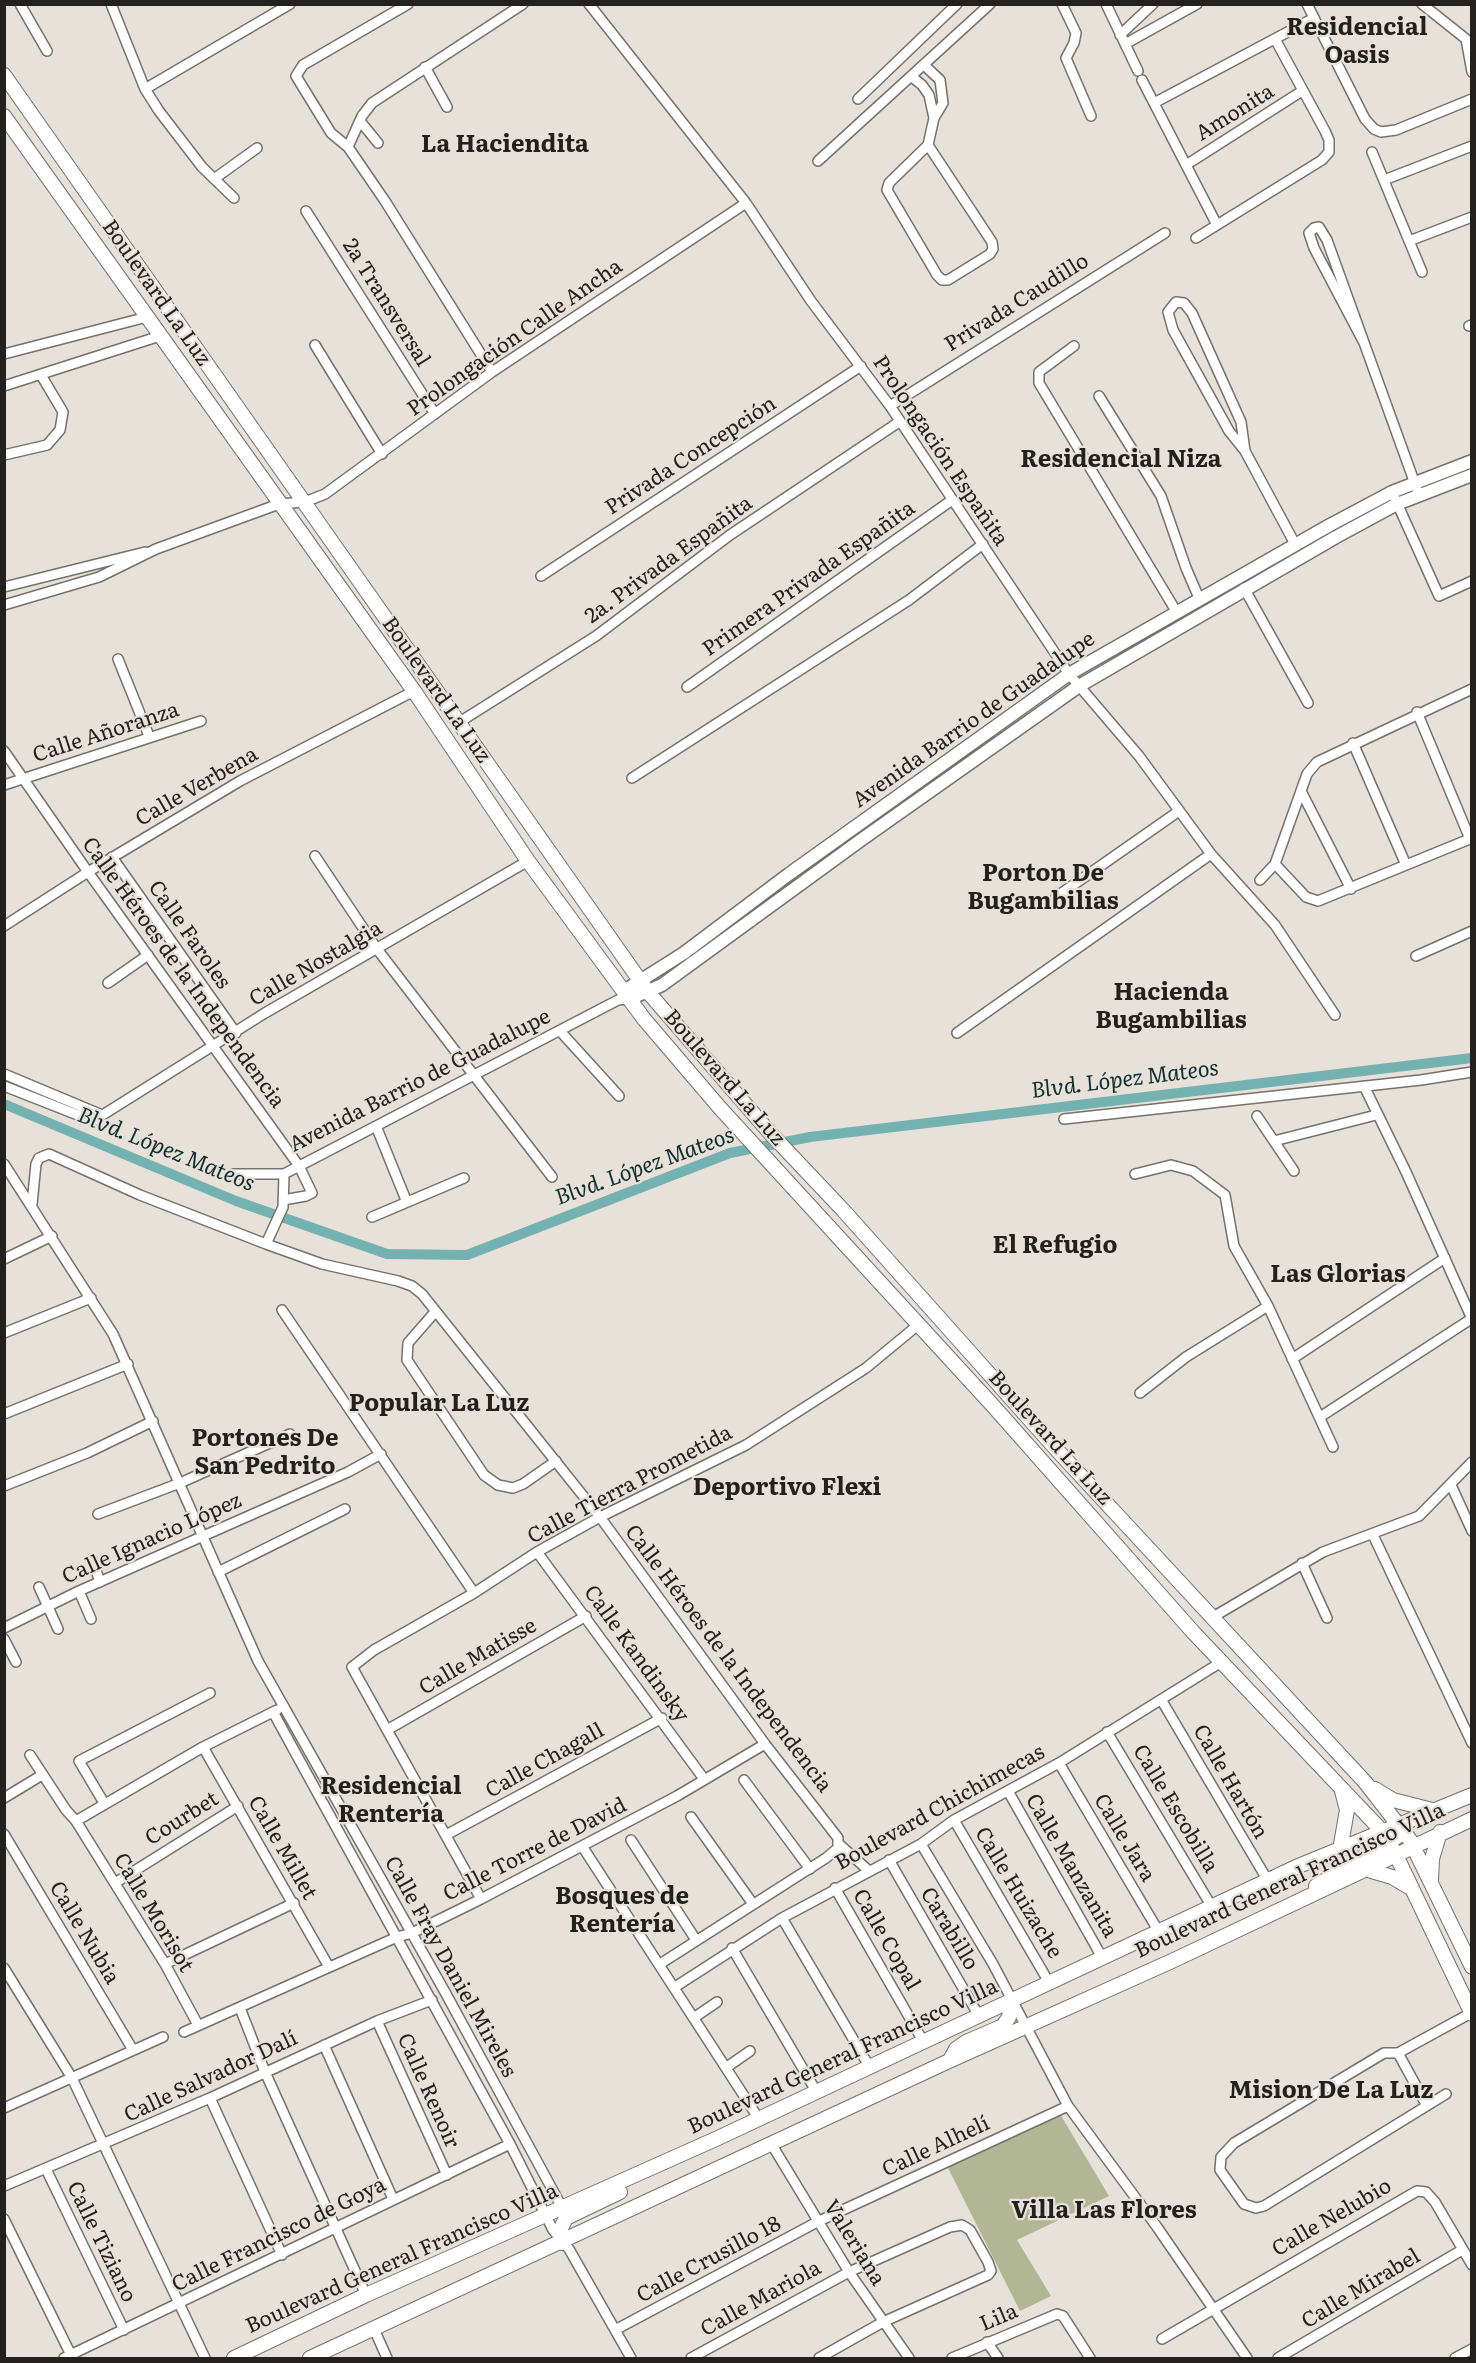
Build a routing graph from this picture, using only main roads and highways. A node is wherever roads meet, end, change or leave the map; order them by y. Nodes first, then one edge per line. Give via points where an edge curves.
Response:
1 (4, 75) edge
2 (7, 124) edge
3 (737, 1097) junction
4 (720, 1108) junction
5 (1365, 1782) junction
6 (1341, 1789) junction
7 (1468, 1797) edge
8 (1432, 1810) junction
9 (1472, 1819) edge
10 (1402, 1827) junction
11 (1381, 1830) junction
12 (1440, 1832) junction
13 (1413, 1846) junction
14 (1392, 1848) junction
15 (1340, 1850) junction
16 (1365, 1869) junction
17 (1431, 1882) junction
18 (1413, 1889) junction
19 (1305, 1898) junction
20 (1472, 1966) edge
21 (1012, 2001) junction
22 (1471, 2013) edge
23 (949, 2061) junction
24 (564, 2214) junction
25 (567, 2244) junction
26 (234, 2358) edge
27 (310, 2358) edge

1 - 3 main road, Boulevard La Luz via 644,986
2 - 4 main road, Boulevard La Luz via 414,691 623,996
3 - 4 main road
3 - 5 main road, Boulevard La Luz
4 - 6 main road, Boulevard La Luz via 1114,1540 1193,1632
5 - 8 main road via 1393,1800
5 - 10 main road, Boulevard La Luz
6 - 11 main road, Boulevard La Luz
6 - 15 main road via 1347,1810
7 - 8 main road, Boulevard General Francisco Villa
7 - 10 main road via 1445,1812
8 - 10 main road, Boulevard General Francisco Villa
9 - 12 main road, Boulevard General Francisco Villa
10 - 11 main road, Boulevard General Francisco Villa
10 - 13 main road, Boulevard La Luz
10 - 14 main road
11 - 14 main road, Boulevard La Luz
11 - 15 main road, Boulevard General Francisco Villa
12 - 13 main road, Boulevard General Francisco Villa
12 - 17 main road via 1432,1859
13 - 14 main road, Boulevard General Francisco Villa
13 - 17 main road, Boulevard La Luz
14 - 16 main road, Boulevard General Francisco Villa
14 - 18 main road, Boulevard La Luz
14 - 19 main road via 1331,1874
15 - 21 main road, Boulevard General Francisco Villa
16 - 18 main road
16 - 19 main road, Boulevard General Francisco Villa
17 - 20 main road, Boulevard La Luz
18 - 22 main road, Boulevard La Luz
19 - 23 main road, Boulevard General Francisco Villa
21 - 23 main road via 1003,2026 966,2042
21 - 24 main road, Boulevard General Francisco Villa via 671,2159
23 - 25 main road, Boulevard General Francisco Villa
24 - 25 main road via 561,2228
24 - 26 main road, Boulevard General Francisco Villa via 547,2216
25 - 27 main road, Boulevard General Francisco Villa

